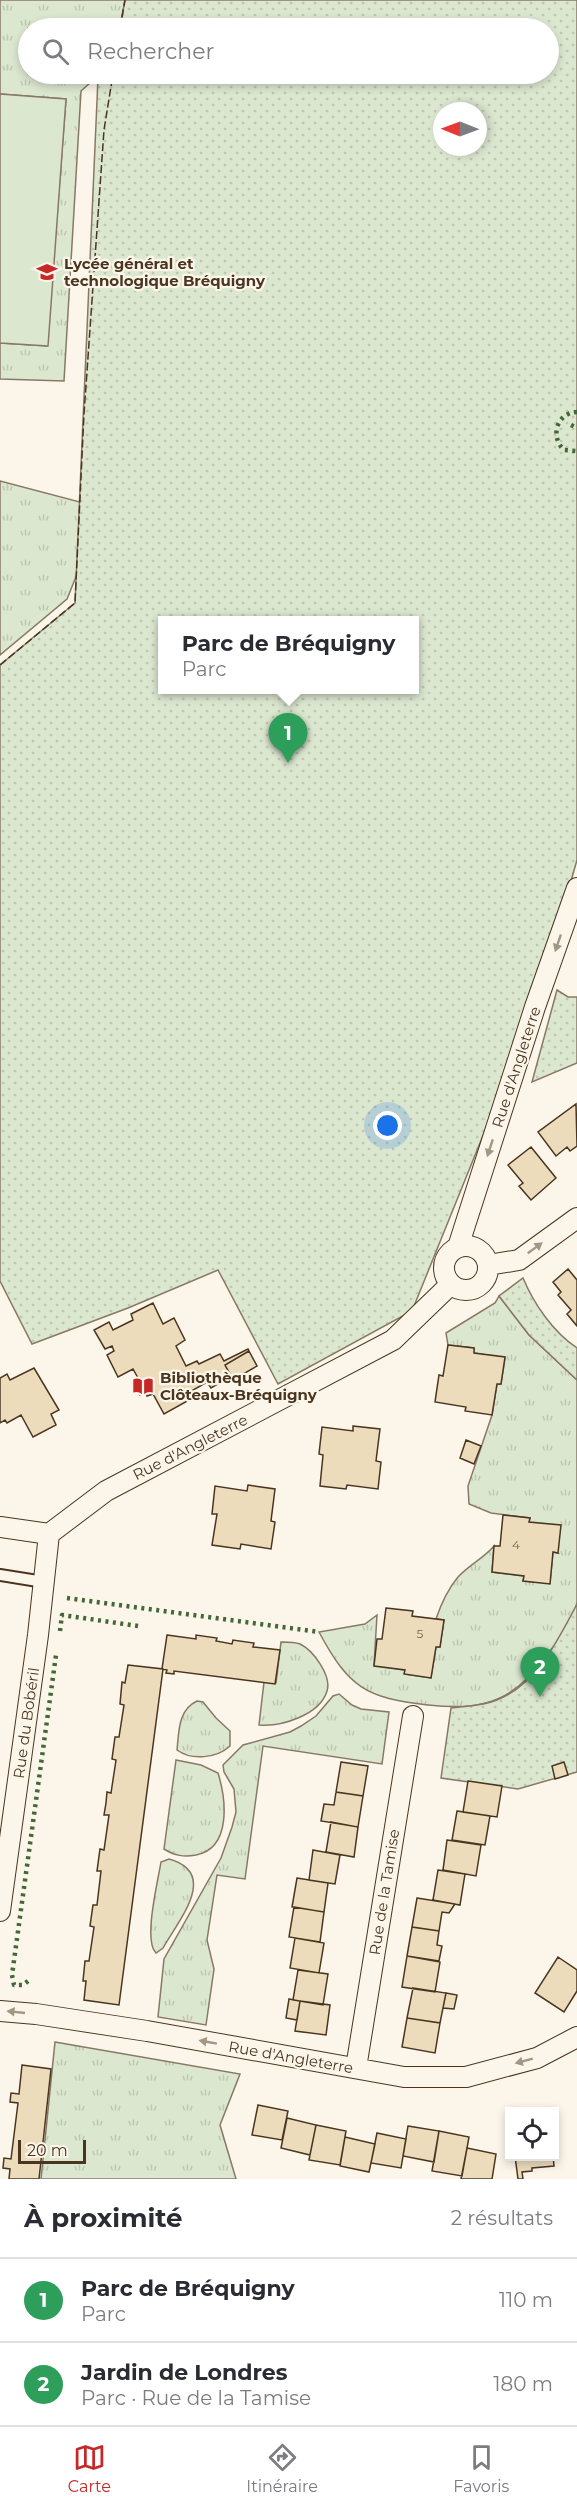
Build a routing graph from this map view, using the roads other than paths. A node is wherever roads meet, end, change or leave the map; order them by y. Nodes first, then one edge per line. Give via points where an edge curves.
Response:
1 (577, 888) edge
2 (577, 1218) edge
3 (458, 1247) junction
4 (488, 1265) junction
5 (450, 1285) junction
6 (0, 1527) edge
7 (49, 1534) junction
8 (0, 1575) edge
9 (44, 1582) junction
10 (413, 1716) dead end
11 (3, 1868) edge
12 (0, 1911) edge
13 (0, 2011) edge
14 (577, 2037) edge
15 (356, 2068) junction

1 -> 3 street, Rue d'Angleterre
4 -> 2 street via 519,1260
3 - 4 street via 474,1247 486,1257
3 - 5 street via 450,1251 443,1268
4 - 5 street via 483,1282 476,1288 458,1289
5 - 7 street, Rue d'Angleterre via 393,1340 106,1491
6 - 7 street
7 - 9 street, Rue du Bobéril
8 - 9 lane
9 - 11 street, Rue du Bobéril
10 - 15 street, Rue de la Tamise
11 - 12 street, Rue du Bobéril
15 -> 13 street, Rue d'Angleterre via 136,2029
14 -> 15 street, Rue d'Angleterre via 537,2058 466,2076 404,2077

